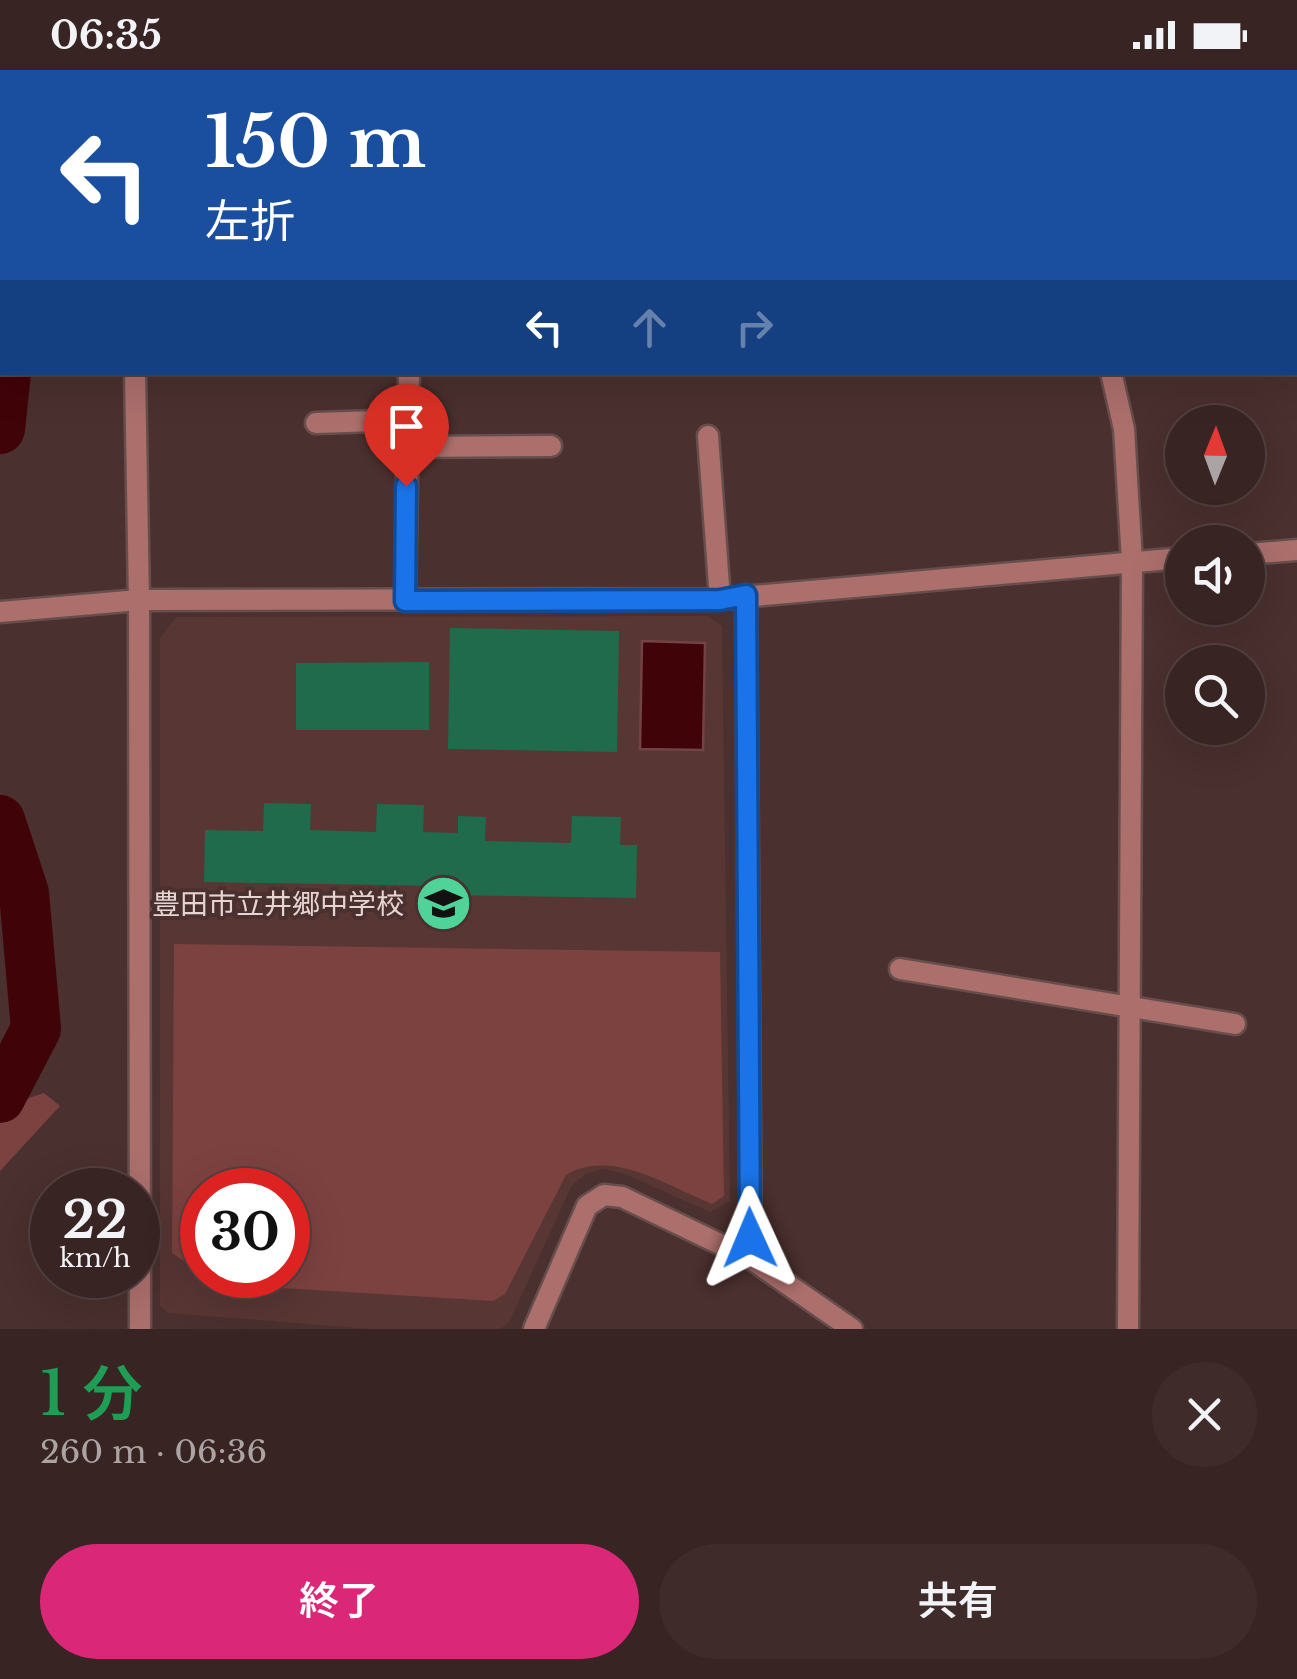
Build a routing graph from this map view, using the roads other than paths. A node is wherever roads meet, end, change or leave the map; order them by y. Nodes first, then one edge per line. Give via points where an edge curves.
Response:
1 (135, 375) edge
2 (409, 375) edge
3 (1112, 375) edge
4 (406, 420) junction
5 (316, 423) dead end
6 (708, 436) dead end
7 (551, 446) dead end
8 (407, 447) junction
9 (1297, 550) edge
10 (1265, 553) edge
11 (1165, 559) edge
12 (1132, 562) junction
13 (746, 595) junction
14 (140, 600) junction
15 (720, 600) junction
16 (405, 601) junction
17 (0, 612) edge
18 (900, 968) dead end
19 (1132, 1005) junction
20 (1235, 1024) dead end
21 (751, 1259) junction
22 (140, 1329) edge
23 (534, 1329) edge
24 (852, 1329) edge
25 (1128, 1329) edge

1 - 14 street
2 - 4 street
3 - 12 street via 1124,429
4 - 5 street
4 - 8 street
6 - 15 street
7 - 8 street
8 - 16 street
9 - 10 street
11 - 12 street
12 - 13 street
12 - 19 street
13 - 15 street
13 - 21 street
14 - 16 street
14 - 17 street
14 - 22 street
15 - 16 street
18 - 19 street
19 - 20 street
19 - 25 street
21 - 23 street via 622,1197 604,1195 587,1206
21 - 24 street

